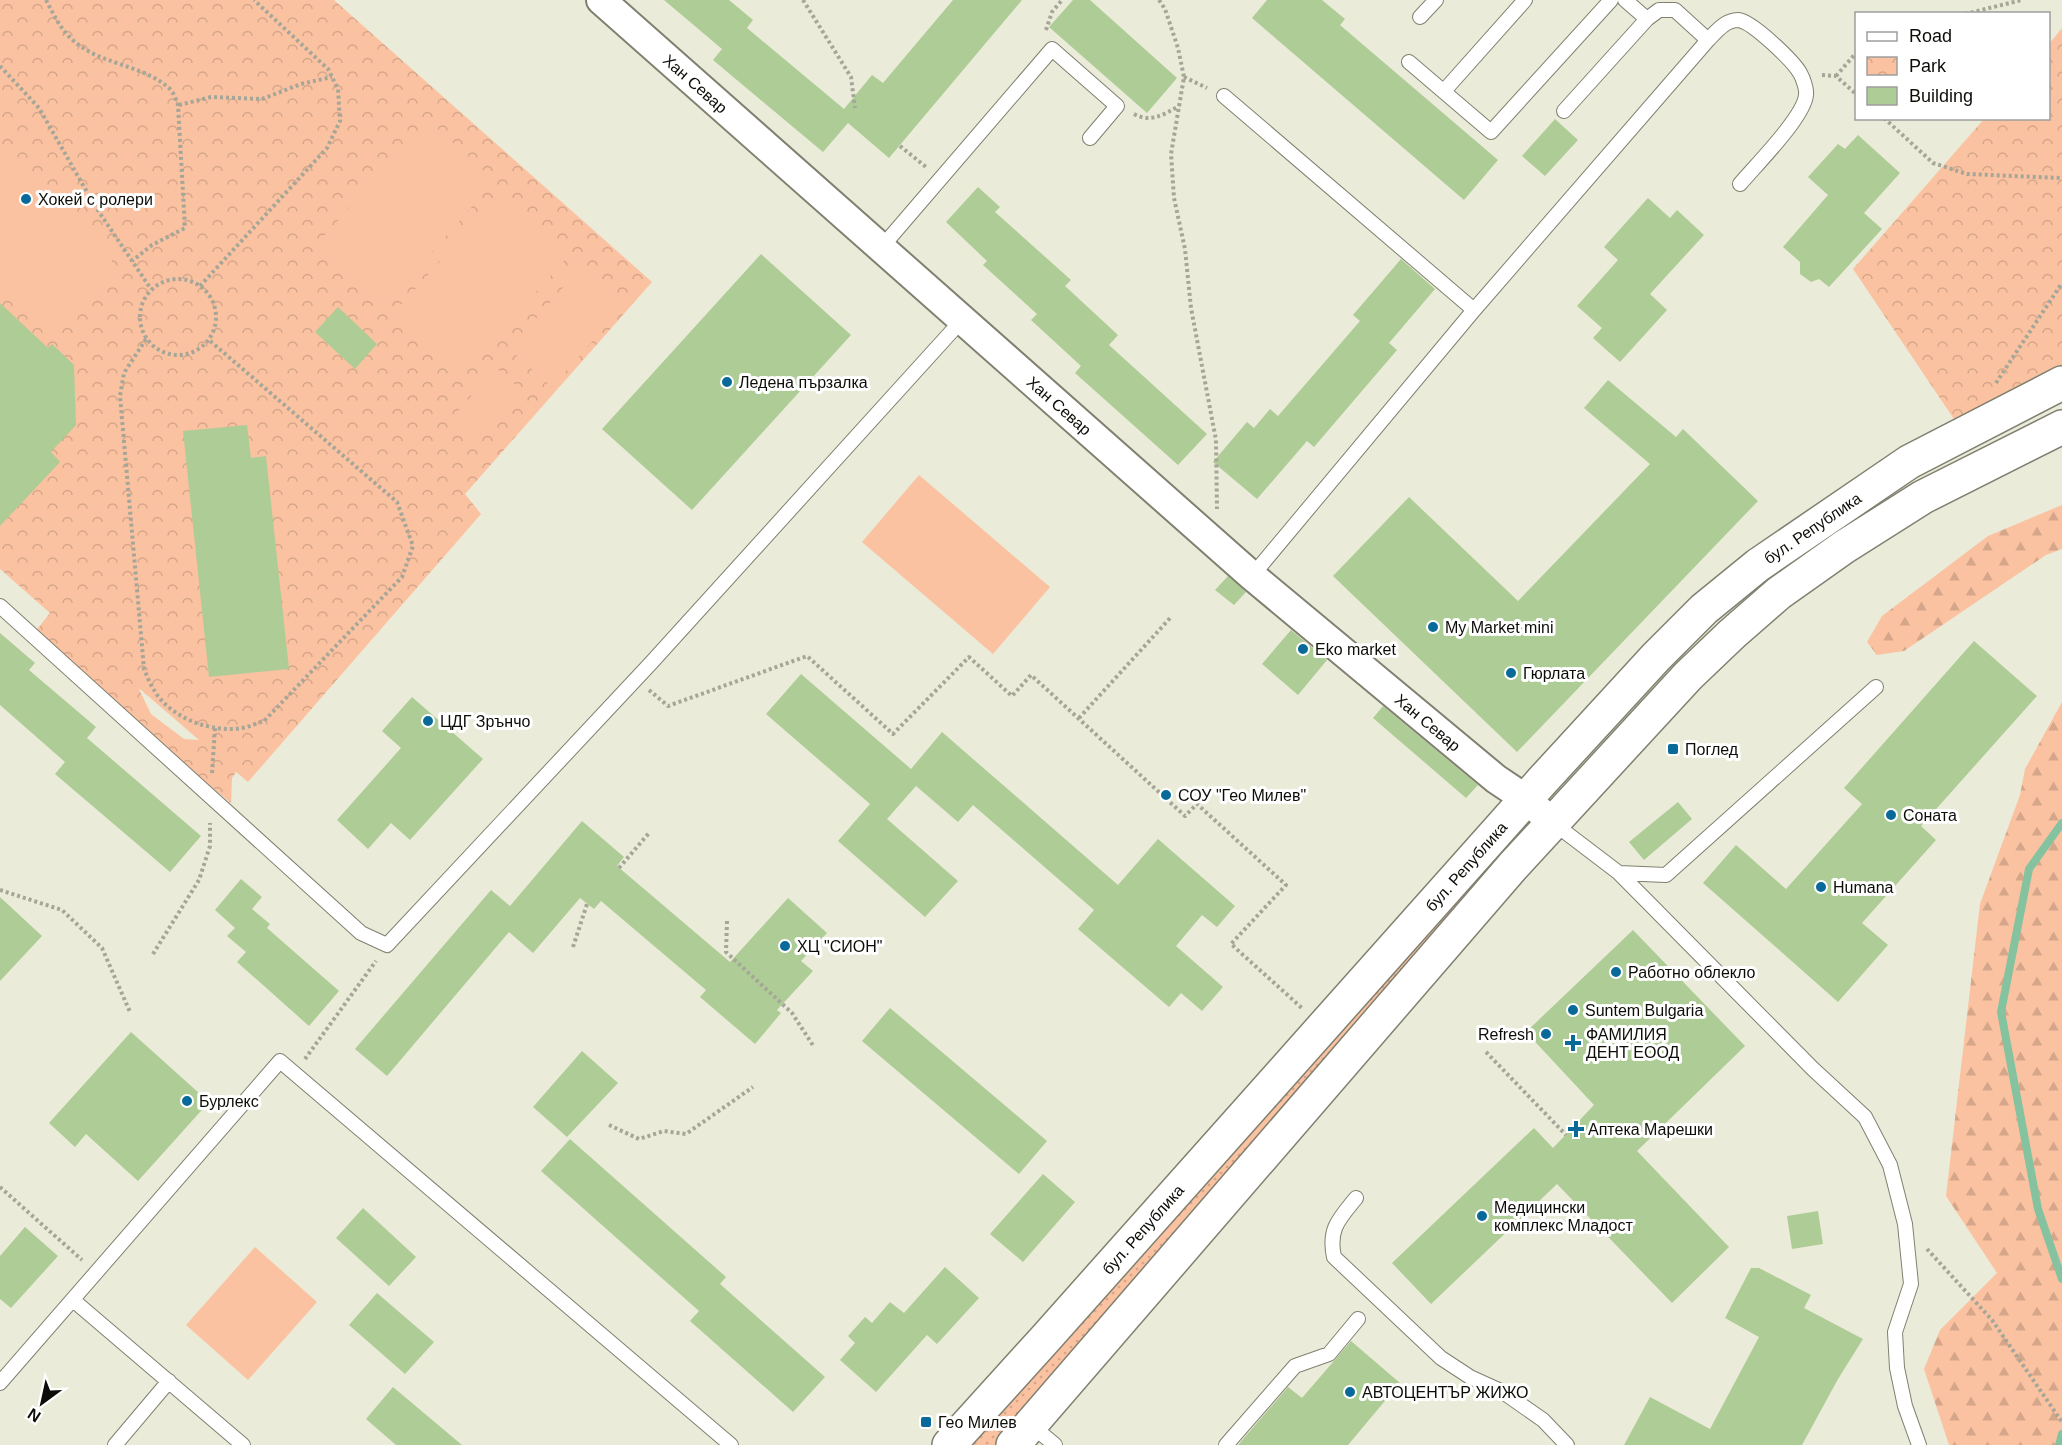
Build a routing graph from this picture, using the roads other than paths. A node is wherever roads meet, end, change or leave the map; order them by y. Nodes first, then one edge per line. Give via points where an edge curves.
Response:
1 (601, 0) edge
2 (1436, 0) edge
3 (1525, 0) edge
4 (1611, 0) edge
5 (1625, 0) edge
6 (1679, 5) edge
7 (1420, 17) dead end
8 (1647, 20) junction
9 (1708, 40) junction
10 (1410, 62) dead end
11 (1444, 92) junction
12 (1224, 96) road end
13 (1564, 111) dead end
14 (1090, 138) dead end
15 (1740, 184) dead end
16 (881, 248) junction
17 (1474, 310) junction
18 (962, 320) junction
19 (2062, 383) edge
20 (2062, 428) edge
21 (1252, 576) junction
22 (0, 606) edge
23 (1876, 687) dead end
24 (1526, 800) junction
25 (1552, 822) junction
26 (1619, 873) junction
27 (1356, 1198) dead end
28 (73, 1300) junction
29 (1358, 1319) dead end
30 (169, 1381) junction
31 (0, 1383) edge
32 (1033, 1438) edge
33 (115, 1445) edge
34 (243, 1445) edge
35 (730, 1445) edge
36 (949, 1445) edge
37 (1226, 1445) edge
38 (1567, 1445) edge
39 (1919, 1445) edge

1 - 16 street, Хан Севар
2 - 7 lane
3 - 11 lane
4 - 11 lane via 1491,132
5 - 8 lane
6 - 8 lane via 1659,10
6 - 9 lane
8 - 13 lane
9 - 15 lane via 1726,22 1738,20 1749,25 1787,57 1801,74 1807,94 1802,111
9 - 17 lane
10 - 11 lane
12 - 17 lane
14 - 16 lane via 1117,106 1052,49
16 - 18 street, Хан Севар
17 - 21 lane
18 - 21 street, Хан Севар
18 - 22 lane via 387,945 361,933
19 - 24 street, бул. Република via 1909,462 1758,565 1704,609 1656,657
20 - 25 street, бул. Република via 1923,497 1779,593 1688,676
21 - 24 street, Хан Севар
23 - 26 lane via 1666,875
24 - 25 street, Хан Севар
24 - 36 street, бул. Република
25 - 26 lane
25 - 32 street, бул. Република via 1271,1145
26 - 39 lane via 1813,1070 1865,1117 1890,1165 1905,1224 1911,1284 1895,1332 1897,1368
27 - 38 lane via 1337,1220 1331,1239 1334,1257 1441,1358 1503,1392 1543,1420
28 - 30 lane
28 - 31 lane
28 - 35 lane via 280,1061
29 - 37 lane via 1329,1354 1295,1366
30 - 33 lane
30 - 34 lane

